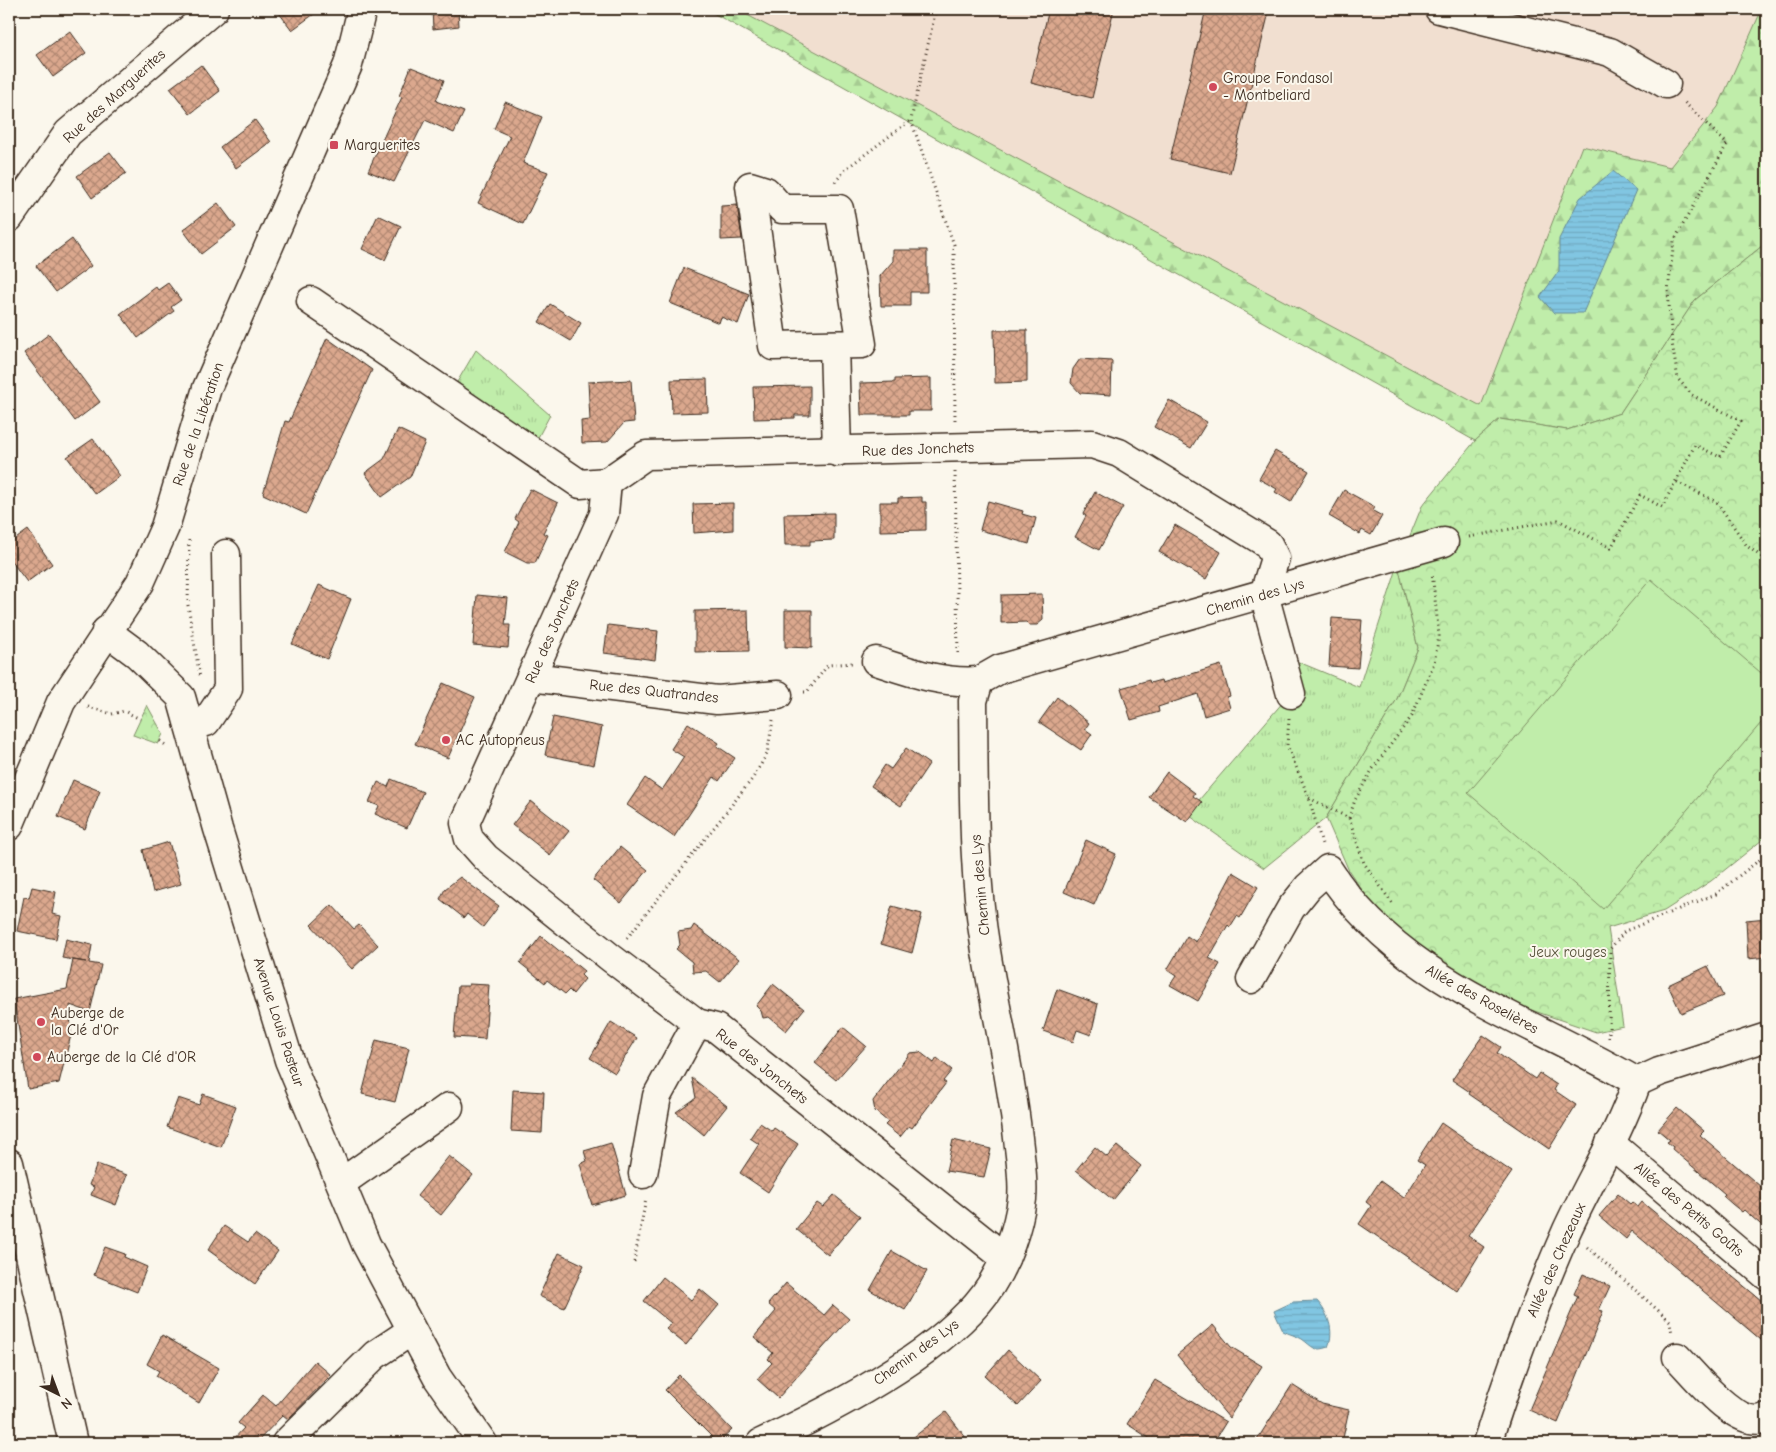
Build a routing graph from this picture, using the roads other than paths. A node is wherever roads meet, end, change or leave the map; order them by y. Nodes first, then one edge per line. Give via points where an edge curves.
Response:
1 (214, 9) edge
2 (362, 9) edge
3 (1439, 9) edge
4 (1666, 84) road end
5 (9, 218) edge
6 (312, 301) dead end
7 (834, 345) junction
8 (837, 452) junction
9 (607, 482) junction
10 (1444, 542) road end
11 (226, 554) dead end
12 (1264, 594) junction
13 (106, 631) junction
14 (876, 662) road end
15 (531, 677) junction
16 (969, 682) junction
17 (1291, 694) road end
18 (778, 695) road end
19 (206, 722) road end
20 (9, 826) edge
21 (1251, 979) dead end
22 (697, 1023) junction
23 (1767, 1037) edge
24 (1637, 1082) junction
25 (449, 1107) dead end
26 (1610, 1143) junction
27 (9, 1163) edge
28 (643, 1174) road end
29 (341, 1184) junction
30 (1005, 1258) junction
31 (1767, 1276) edge
32 (411, 1331) junction
33 (1677, 1357) road end
34 (1767, 1417) edge
35 (73, 1443) edge
36 (286, 1443) edge
37 (483, 1443) edge
38 (761, 1443) edge
39 (1487, 1443) edge

1 - 5 street, Rue des Marguerites via 68,133
2 - 13 street, Rue de la Libération via 348,65 208,388 166,527 140,583
3 - 4 street via 1610,52
6 - 9 street via 580,484
7 - 7 street via 773,346 750,186 766,191 782,210 839,209 862,344
7 - 8 street
8 - 9 street, Rue des Jonchets via 646,455
8 - 12 street, Rue des Jonchets via 1092,444 1119,453 1268,544 1275,558
9 - 15 street, Rue des Jonchets via 604,514
10 - 12 street, Chemin des Lys
11 - 19 street via 228,689
12 - 16 street, Chemin des Lys via 1000,669
12 - 17 street
13 - 20 street, Rue de la Libération via 61,702
13 - 29 street, Avenue Louis Pasteur via 137,654 181,697 289,1060
14 - 16 street via 921,676
15 - 18 street, Rue des Quatrandes via 717,700
15 - 22 street, Rue des Jonchets via 465,823 470,838 486,858
16 - 30 street, Chemin des Lys via 973,701 976,880 1015,1110 1022,1174 1022,1199
21 - 24 street, Allée des Roselières via 1291,908 1328,869 1356,906 1413,959 1449,984
22 - 28 street via 657,1096
22 - 30 street, Rue des Jonchets via 716,1028
23 - 24 street via 1658,1072
24 - 26 street, Allée des Chezeaux
25 - 29 street
26 - 31 street, Allée des Petits Goûts
26 - 39 street, Allée des Chezeaux via 1568,1230 1512,1363
27 - 35 street
29 - 32 street, Avenue Louis Pasteur via 366,1244
30 - 38 street, Chemin des Lys via 990,1286 957,1325 883,1377
32 - 36 street via 375,1355
32 - 37 street, Avenue Louis Pasteur via 437,1377
33 - 34 street via 1732,1413 1748,1419

